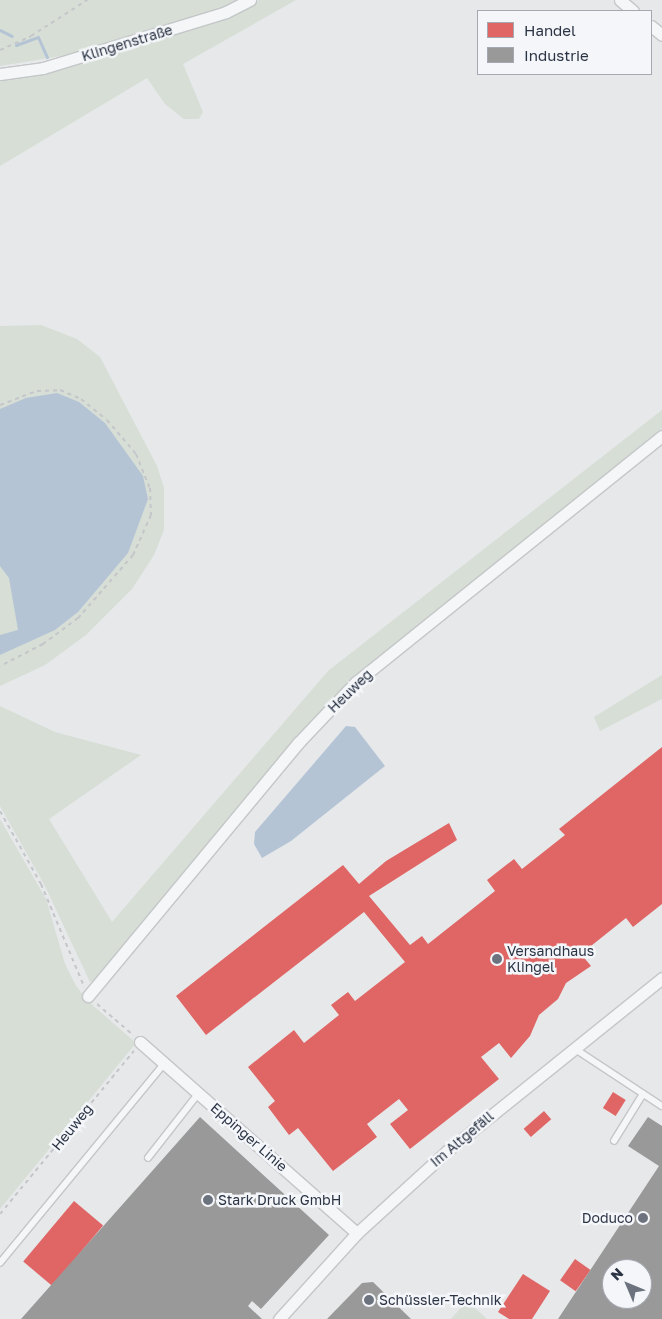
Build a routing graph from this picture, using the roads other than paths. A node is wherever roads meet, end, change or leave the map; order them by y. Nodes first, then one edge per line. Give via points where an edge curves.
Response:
1 (250, 0) edge
2 (620, 0) edge
3 (632, 10) edge
4 (652, 27) edge
5 (662, 35) edge
6 (0, 74) edge
7 (662, 436) edge
8 (662, 978) edge
9 (88, 996) road end
10 (140, 1042) road end
11 (574, 1048) junction
12 (165, 1063) junction
13 (199, 1093) junction
14 (643, 1094) junction
15 (662, 1106) edge
16 (614, 1141) dead end
17 (148, 1158) dead end
18 (357, 1233) junction
19 (0, 1263) edge
20 (281, 1318) edge

1 - 6 street, Klingenstraße via 216,15 52,66
2 - 3 street
4 - 5 street
7 - 9 street, Heuweg via 356,682 300,742
8 - 11 street, Im Altgefäll
10 - 12 street, Eppinger Linie
11 - 14 lane
11 - 18 street, Im Altgefäll via 447,1151
12 - 13 street, Eppinger Linie
12 - 19 lane
13 - 17 lane
13 - 18 street, Eppinger Linie
14 - 15 lane
14 - 16 lane
18 - 20 street, Im Altgefäll

